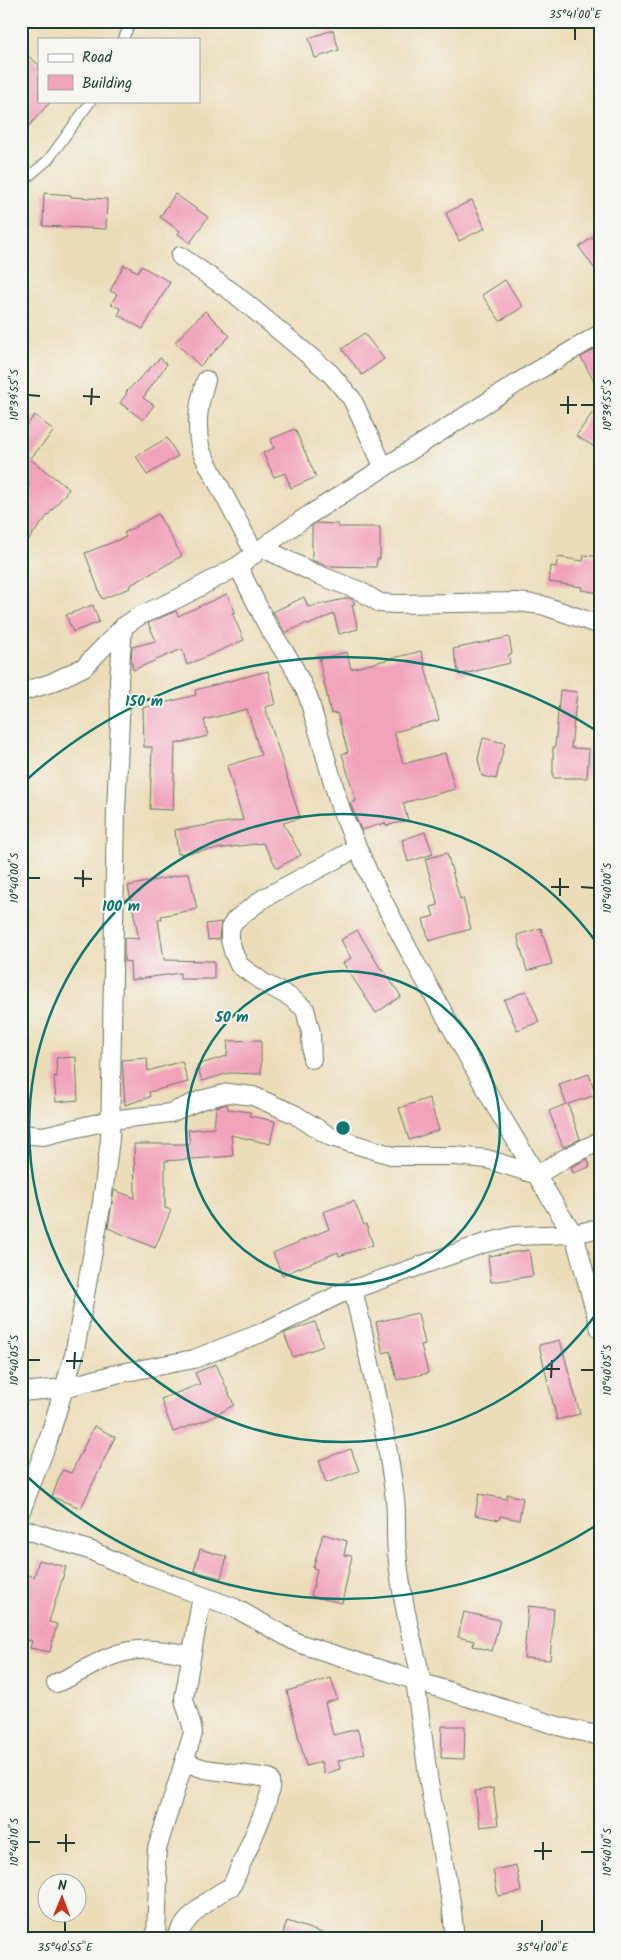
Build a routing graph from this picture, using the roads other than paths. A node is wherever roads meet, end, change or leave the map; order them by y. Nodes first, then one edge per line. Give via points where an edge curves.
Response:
1 (132, 21) edge
2 (124, 38) edge
3 (90, 102) edge
4 (21, 183) edge
5 (180, 256) dead end
6 (600, 334) edge
7 (206, 380) dead end
8 (384, 468) junction
9 (259, 551) junction
10 (238, 566) junction
11 (600, 625) edge
12 (123, 627) junction
13 (21, 692) edge
14 (358, 848) junction
15 (312, 1059) dead end
16 (111, 1120) junction
17 (21, 1134) edge
18 (600, 1141) edge
19 (537, 1174) junction
20 (600, 1228) edge
21 (574, 1234) junction
22 (353, 1289) junction
23 (600, 1329) edge
24 (64, 1388) junction
25 (21, 1392) edge
26 (21, 1511) edge
27 (21, 1528) edge
28 (202, 1596) junction
29 (190, 1655) junction
30 (419, 1681) junction
31 (56, 1684) dead end
32 (600, 1736) edge
33 (184, 1762) junction
34 (156, 1939) edge
35 (175, 1939) edge
36 (455, 1939) edge

1 - 2 lane
3 - 4 lane via 48,160
5 - 8 street via 235,294 330,373 352,399
6 - 8 street
7 - 9 street via 197,418 196,433 201,451
8 - 9 street
9 - 10 street
9 - 11 street via 360,590 380,603 517,602 542,605
10 - 12 street
10 - 14 street via 308,696 341,810
12 - 13 street via 84,667 51,683
12 - 16 street via 119,680
14 - 15 street via 264,898 235,920 230,928 230,940 239,966 304,1009 311,1033
14 - 19 street via 415,962
16 - 17 street via 43,1136
16 - 19 street via 170,1112 228,1093 253,1096 294,1114 331,1137 394,1156 487,1159
16 - 24 street via 101,1211 83,1314
18 - 19 street
19 - 21 street
20 - 21 street
21 - 22 street via 514,1236
21 - 23 street
22 - 24 street via 262,1333 194,1360 116,1374
22 - 30 street via 390,1465 402,1593
24 - 25 street
24 - 26 street
27 - 28 street via 92,1552
28 - 29 street
28 - 30 street via 235,1608 298,1643
29 - 31 street via 146,1649 130,1652 110,1657
29 - 33 street via 184,1698 193,1733
30 - 32 street via 558,1726
30 - 36 street via 429,1783
33 - 34 street via 157,1850
33 - 35 street via 205,1769 269,1778 272,1784 265,1809 232,1886 206,1902 179,1930

